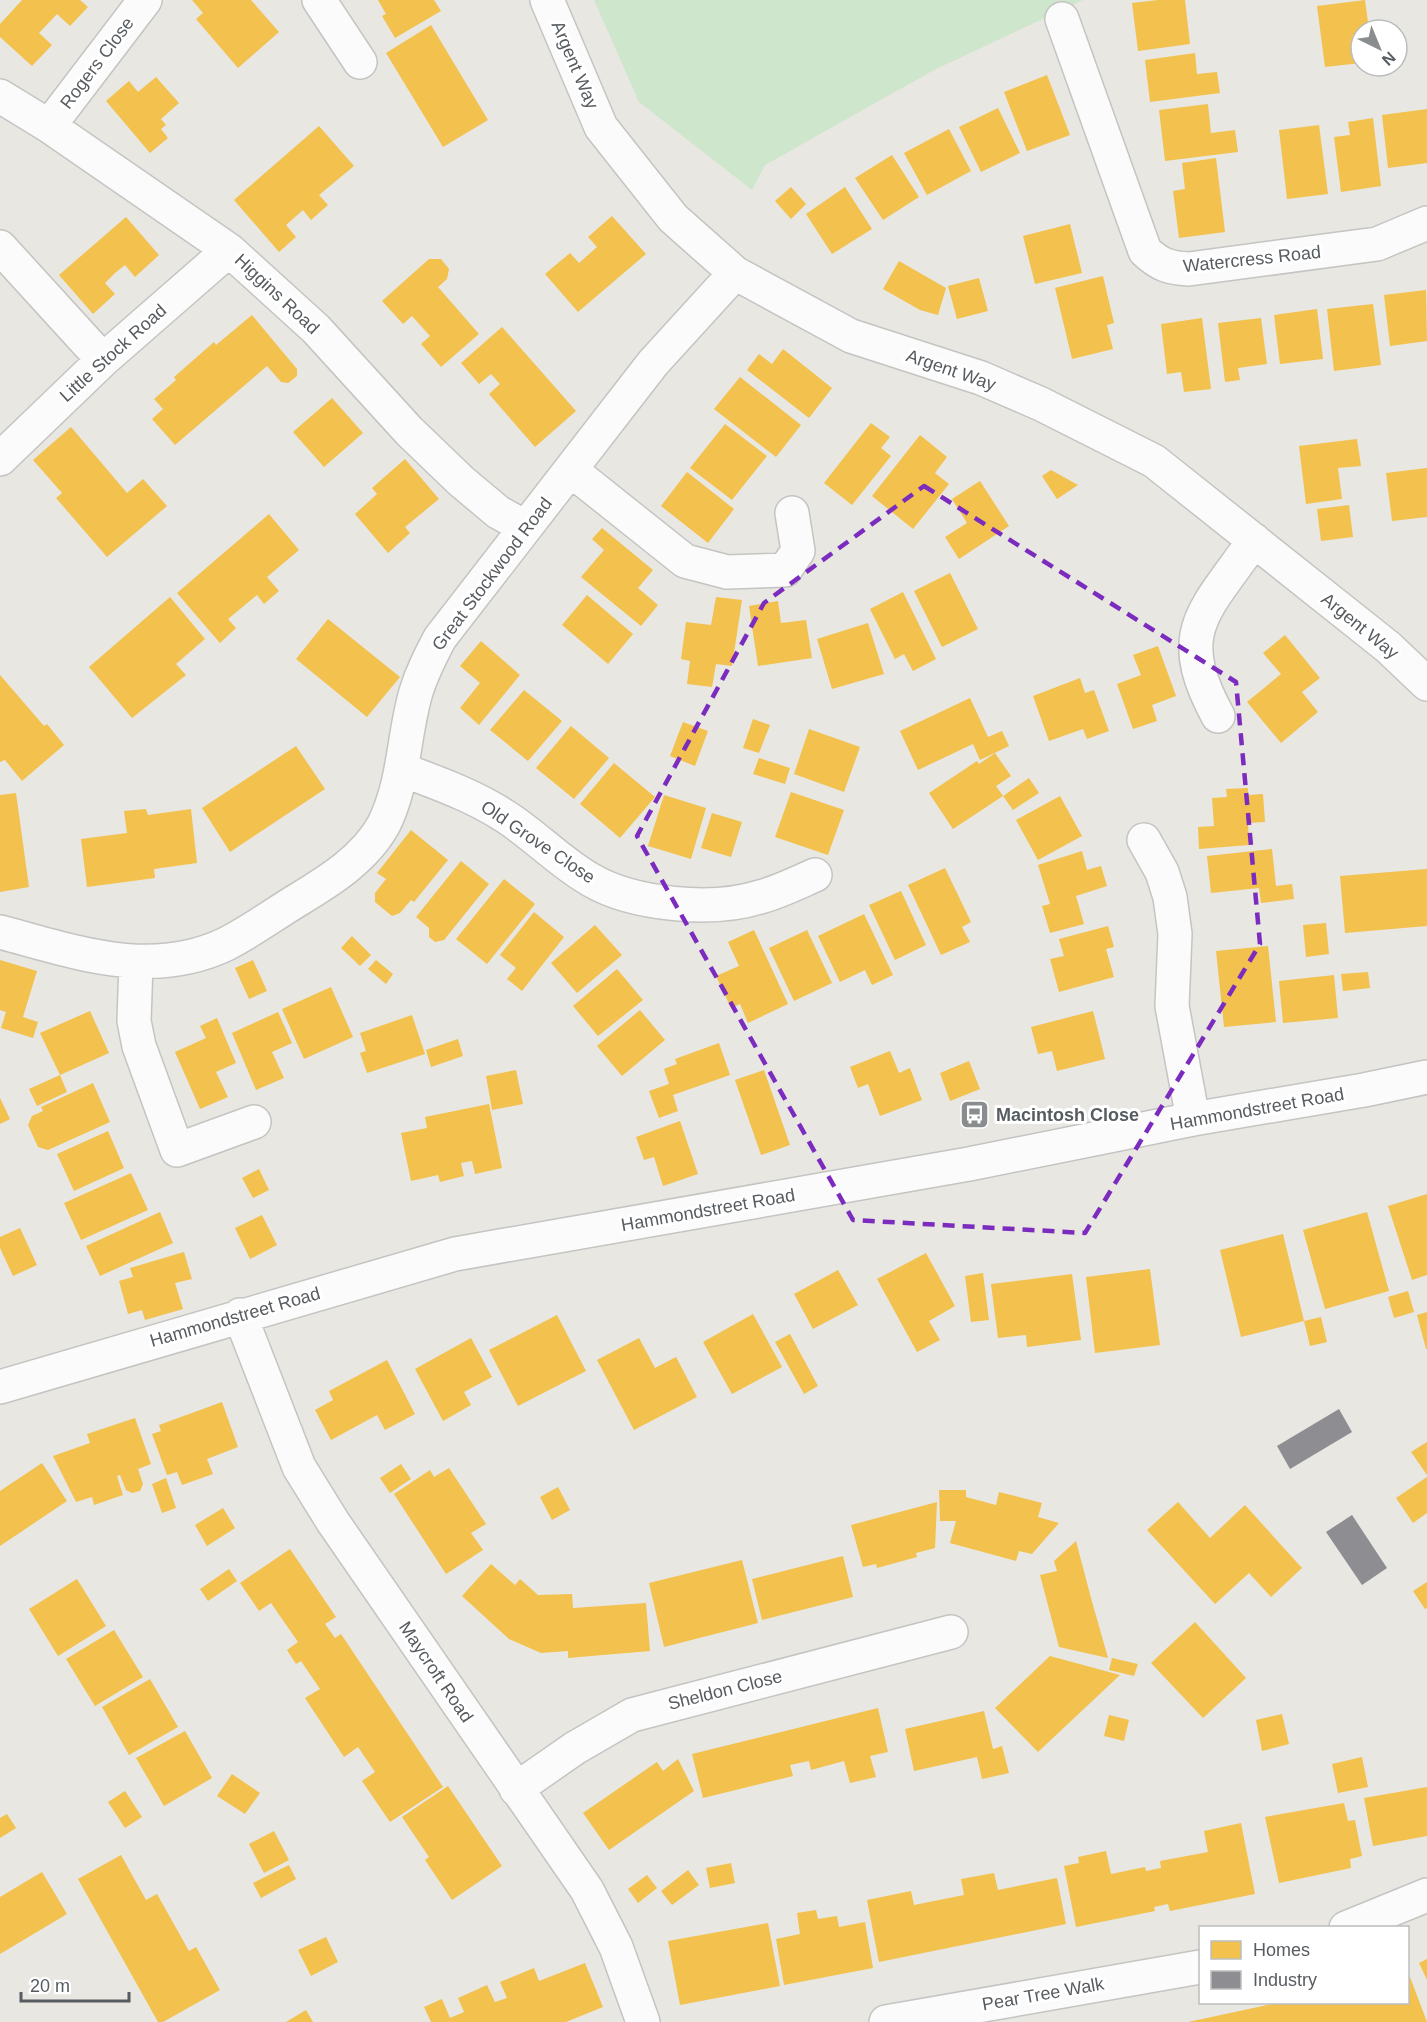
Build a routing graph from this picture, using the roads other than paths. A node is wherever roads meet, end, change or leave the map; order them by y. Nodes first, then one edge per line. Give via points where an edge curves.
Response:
1 (145, 0) edge
2 (319, 0) edge
3 (547, 0) edge
4 (1062, 19) dead end
5 (360, 62) dead end
6 (0, 96) edge
7 (49, 126) junction
8 (1427, 223) edge
9 (0, 247) edge
10 (229, 250) junction
11 (735, 273) junction
12 (103, 360) junction
13 (0, 459) edge
14 (572, 471) junction
15 (792, 513) dead end
16 (525, 528) junction
17 (1254, 540) junction
18 (1427, 684) edge
19 (1218, 716) dead end
20 (403, 770) junction
21 (1144, 840) dead end
22 (815, 875) dead end
23 (0, 932) edge
24 (136, 963) junction
25 (1427, 1077) edge
26 (1193, 1119) junction
27 (254, 1122) dead end
28 (240, 1315) junction
29 (0, 1387) edge
30 (951, 1632) dead end
31 (516, 1789) junction
32 (1427, 1894) edge
33 (1351, 1926) edge
34 (1199, 1967) edge
35 (643, 2022) edge
36 (886, 2022) edge

1 - 7 street, Rogers Close
2 - 5 street
3 - 11 street, Argent Way via 601,128 672,218
4 - 8 street, Watercress Road via 1136,229 1145,251 1157,263 1189,269 1377,244
6 - 7 street, Higgins Road
7 - 10 street, Higgins Road
9 - 12 street
10 - 12 street, Little Stock Road
10 - 16 street, Higgins Road via 316,329 460,481
11 - 14 street, Great Stockwood Road via 653,363
11 - 17 street, Argent Way via 851,336 981,378 1154,461
12 - 13 street, Little Stock Road
14 - 15 street via 685,561 727,572 785,570 798,550
14 - 16 street, Great Stockwood Road
16 - 20 street, Great Stockwood Road via 440,638 426,664 416,694
17 - 18 street, Argent Way via 1388,647
17 - 19 street via 1199,620 1194,646 1197,668
20 - 22 street, Old Grove Close via 474,798 504,815 592,881 648,899 682,904 732,903 759,898
20 - 24 street, Great Stockwood Road via 383,825 353,862 332,879 226,944 180,958
21 - 26 street via 1170,897 1175,934 1172,1006
23 - 24 street, Great Stockwood Road via 94,957
24 - 27 street via 134,1021 177,1150
25 - 26 street, Hammondstreet Road
26 - 28 street, Hammondstreet Road via 958,1166 455,1254
28 - 29 street, Hammondstreet Road
28 - 31 street, Maycroft Road via 299,1467
30 - 31 street, Sheldon Close via 632,1715
31 - 35 street, Maycroft Road via 605,1921
32 - 33 street
34 - 36 street, Pear Tree Walk

